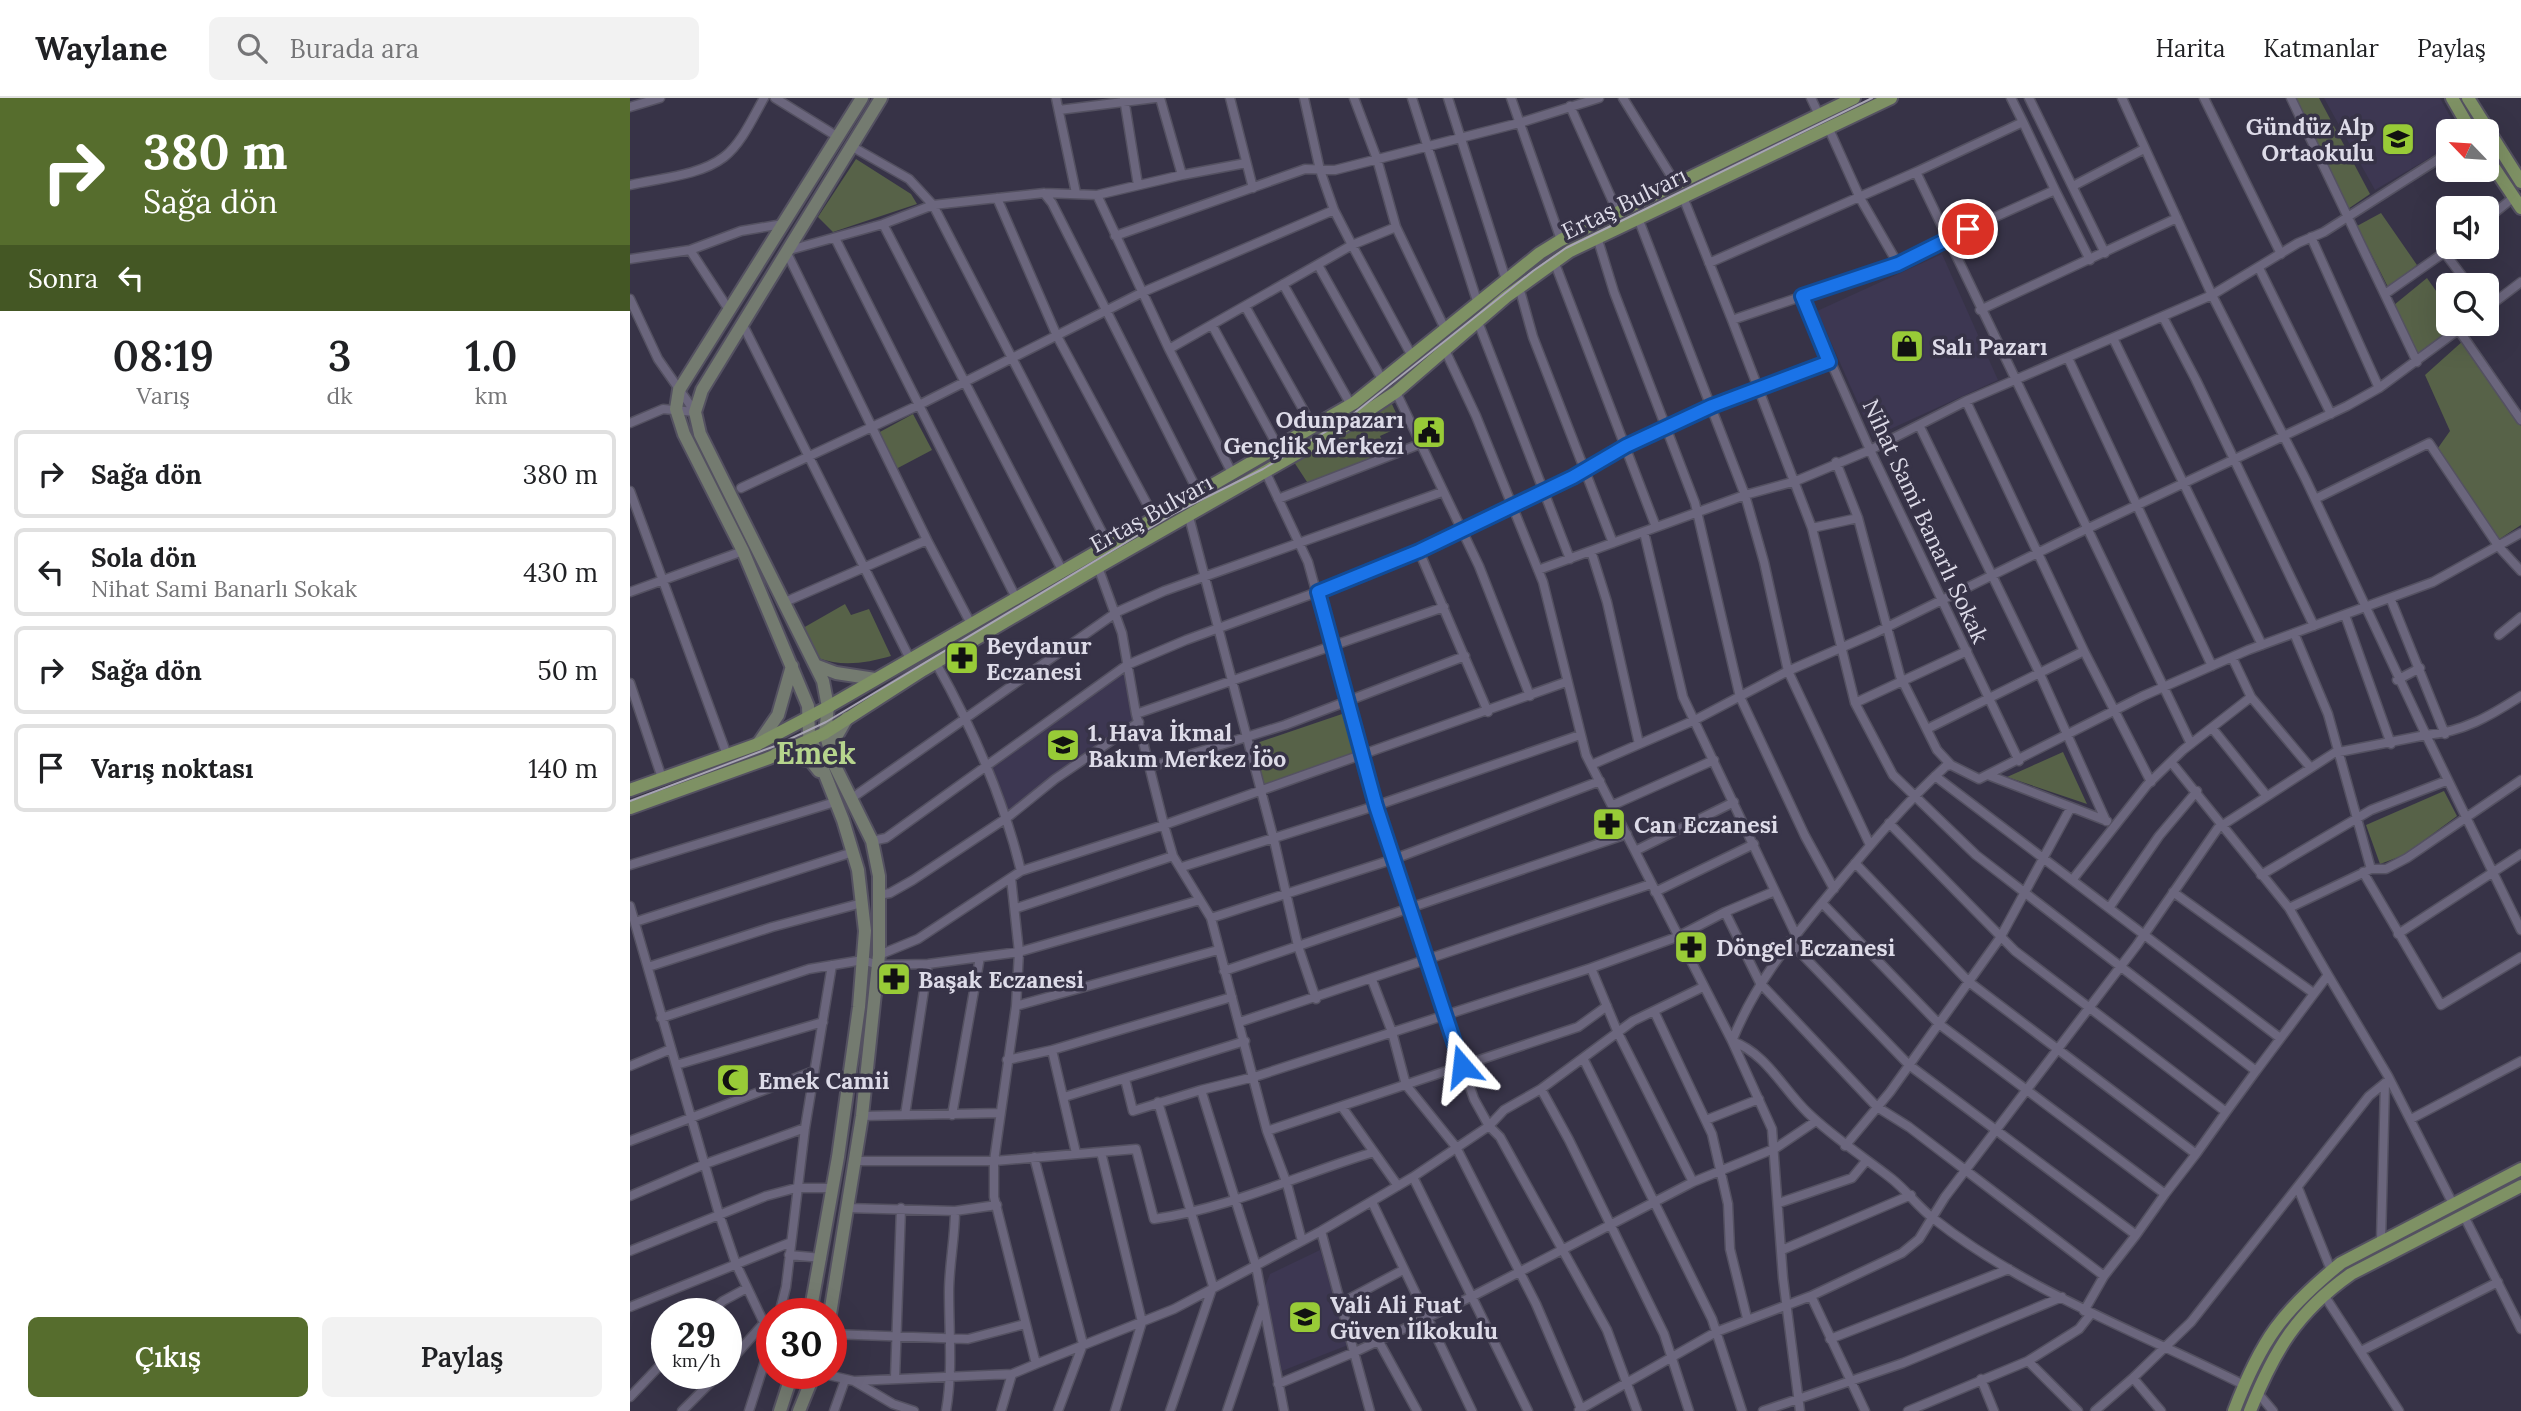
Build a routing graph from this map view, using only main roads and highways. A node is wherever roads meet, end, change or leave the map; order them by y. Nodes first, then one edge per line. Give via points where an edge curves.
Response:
1 (862, 98) edge
2 (881, 98) edge
3 (1854, 98) edge
4 (1891, 98) edge
5 (2452, 98) edge
6 (2468, 98) edge
7 (2464, 119) edge
8 (2499, 175) edge
9 (2521, 182) edge
10 (2518, 203) edge
11 (815, 665) junction
12 (792, 666) junction
13 (875, 679) junction
14 (828, 707) junction
15 (809, 717) junction
16 (847, 718) junction
17 (825, 733) junction
18 (810, 739) junction
19 (758, 744) junction
20 (776, 754) junction
21 (835, 766) junction
22 (822, 775) junction
23 (630, 790) edge
24 (630, 808) edge
25 (2521, 1169) edge
26 (2521, 1186) edge
27 (813, 1298) edge
28 (833, 1298) edge
29 (787, 1389) edge
30 (808, 1389) edge
31 (780, 1411) edge
32 (799, 1411) edge
33 (2234, 1411) edge
34 (2250, 1411) edge

1 - 12 main road via 679,390 676,409
2 - 11 main road via 702,390 695,412 701,434
3 - 13 main road, Ertaş Bulvarı via 1561,240 1351,405
4 - 16 main road, Ertaş Bulvarı via 1553,261 1395,392 1266,473 1098,566
5 - 7 main road
6 - 9 main road
8 - 10 main road
11 - 13 main road
11 - 14 main road
12 - 15 main road
12 - 19 main road via 778,715
13 - 14 main road, Ertaş Bulvarı
14 - 15 main road, Ertaş Bulvarı
14 - 17 main road
15 - 18 main road
15 - 19 main road, Ertaş Bulvarı
16 - 17 main road, Ertaş Bulvarı
16 - 21 main road via 836,737
17 - 18 main road, Ertaş Bulvarı
17 - 21 main road
18 - 20 main road, Ertaş Bulvarı
18 - 22 main road
19 - 23 main road, Ertaş Bulvarı
20 - 22 main road via 811,761
20 - 24 main road, Ertaş Bulvarı
21 - 28 main road via 872,841 879,960 862,1116
22 - 27 main road via 853,852 865,931 859,1007
25 - 33 main road via 2332,1270 2284,1313 2260,1347
26 - 34 main road via 2351,1275 2324,1295 2278,1348
29 - 31 main road
30 - 32 main road

